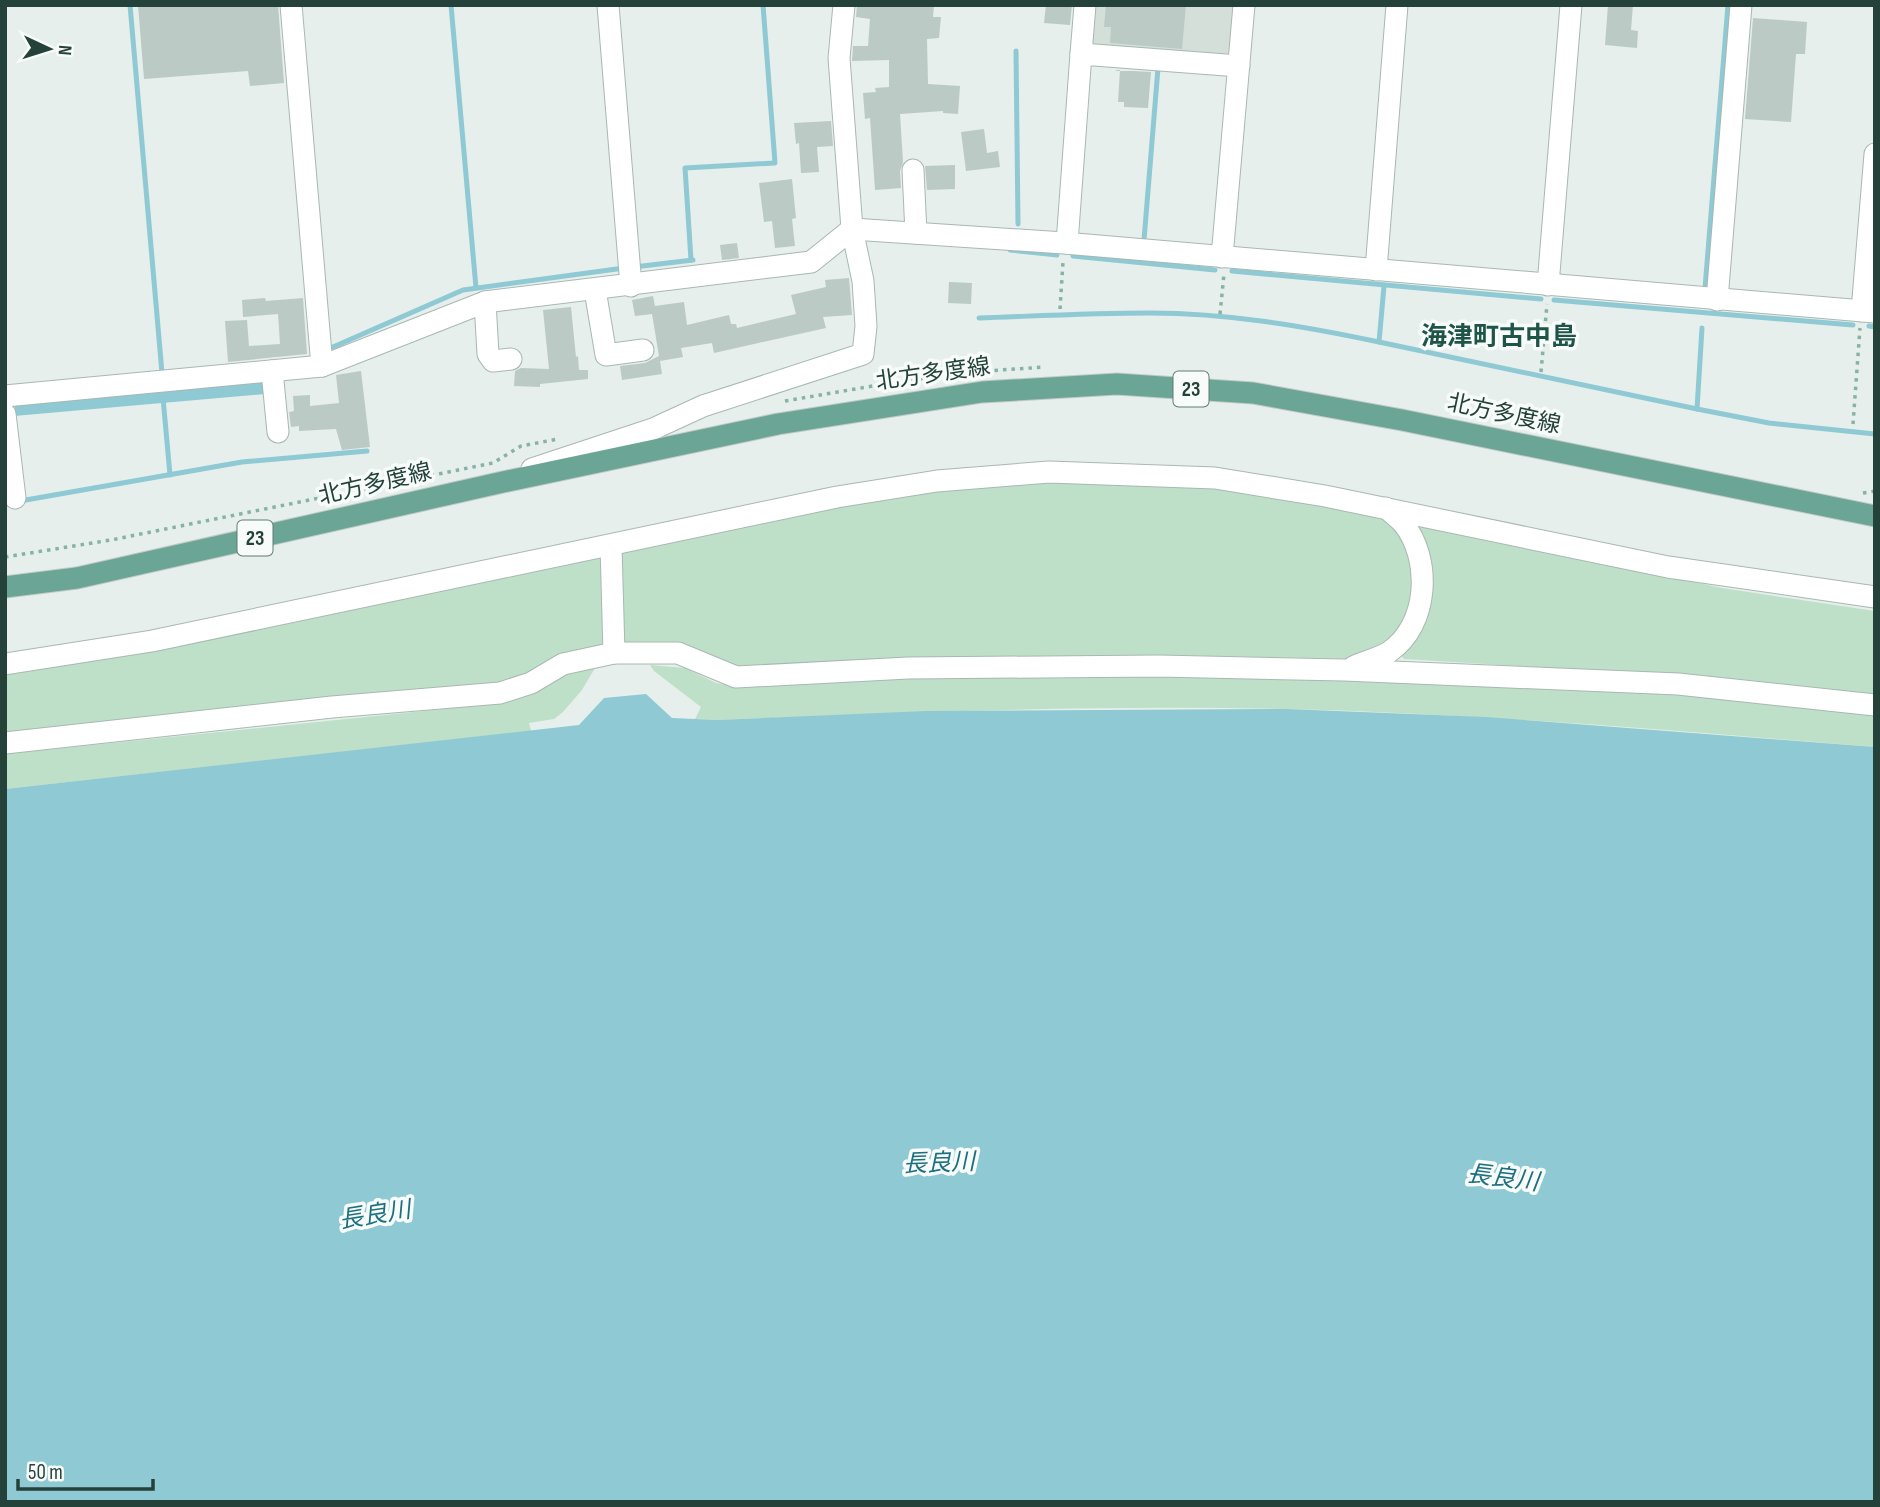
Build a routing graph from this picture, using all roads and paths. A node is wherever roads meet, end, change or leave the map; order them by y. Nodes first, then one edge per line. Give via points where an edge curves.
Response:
1 (291, 5) edge
2 (608, 5) edge
3 (844, 5) edge
4 (1085, 5) edge
5 (1244, 5) edge
6 (1397, 5) edge
7 (1571, 5) edge
8 (1741, 5) edge
9 (1081, 54) junction
10 (1239, 66) junction
11 (1875, 154) edge
12 (913, 170) dead end
13 (852, 229) junction
14 (916, 233) junction
15 (1066, 243) junction
16 (1224, 257) junction
17 (1376, 270) junction
18 (630, 274) junction
19 (1548, 285) junction
20 (595, 290) junction
21 (1717, 300) junction
22 (485, 302) junction
23 (1060, 309) dead end
24 (1868, 312) edge
25 (1220, 314) dead end
26 (643, 350) dead end
27 (511, 359) dead end
28 (322, 366) junction
29 (272, 371) junction
30 (1541, 372) dead end
31 (5, 396) edge
32 (5, 414) edge
33 (1853, 424) dead end
34 (278, 432) dead end
35 (558, 438) dead end
36 (503, 482) junction
37 (15, 498) dead end
38 (1386, 508) junction
39 (1868, 514) edge
40 (611, 546) junction
41 (5, 557) edge
42 (5, 587) edge
43 (1875, 597) edge
44 (614, 653) junction
45 (5, 664) edge
46 (1344, 670) junction
47 (1875, 705) edge
48 (5, 743) edge

1 - 28 street
2 - 18 street
3 - 13 street via 839,58
4 - 9 street
5 - 10 street
6 - 17 street
7 - 19 street
8 - 21 street
9 - 10 street
9 - 15 street
10 - 16 street
11 - 24 street
12 - 14 street
13 - 14 street
13 - 18 street via 811,262
13 - 36 street via 863,281 863,354 703,406 653,429
14 - 15 street
15 - 16 street
15 - 23 path
16 - 17 street
16 - 25 path
17 - 19 street
18 - 20 street
19 - 21 street
19 - 30 path
20 - 22 street
20 - 26 street via 606,355
21 - 24 street
22 - 27 street via 488,354 493,360
22 - 28 street
24 - 33 path
28 - 29 street
29 - 31 street
29 - 34 street
32 - 37 street
35 - 41 path via 521,446 493,463
36 - 39 main road, 北方多度線 / 23 via 806,420 982,392 1117,384 1253,393
36 - 42 main road, 北方多度線 / 23 via 77,578
38 - 40 street via 1215,478 1049,472 937,481 837,497
38 - 43 street via 1668,567
38 - 46 street via 1403,524 1420,557 1423,576 1417,613 1407,634 1389,652
40 - 44 street
40 - 45 street via 152,641
44 - 46 street via 678,653 736,677 922,668
44 - 48 street via 563,664 531,684 500,693 332,706
46 - 47 street via 1678,684

